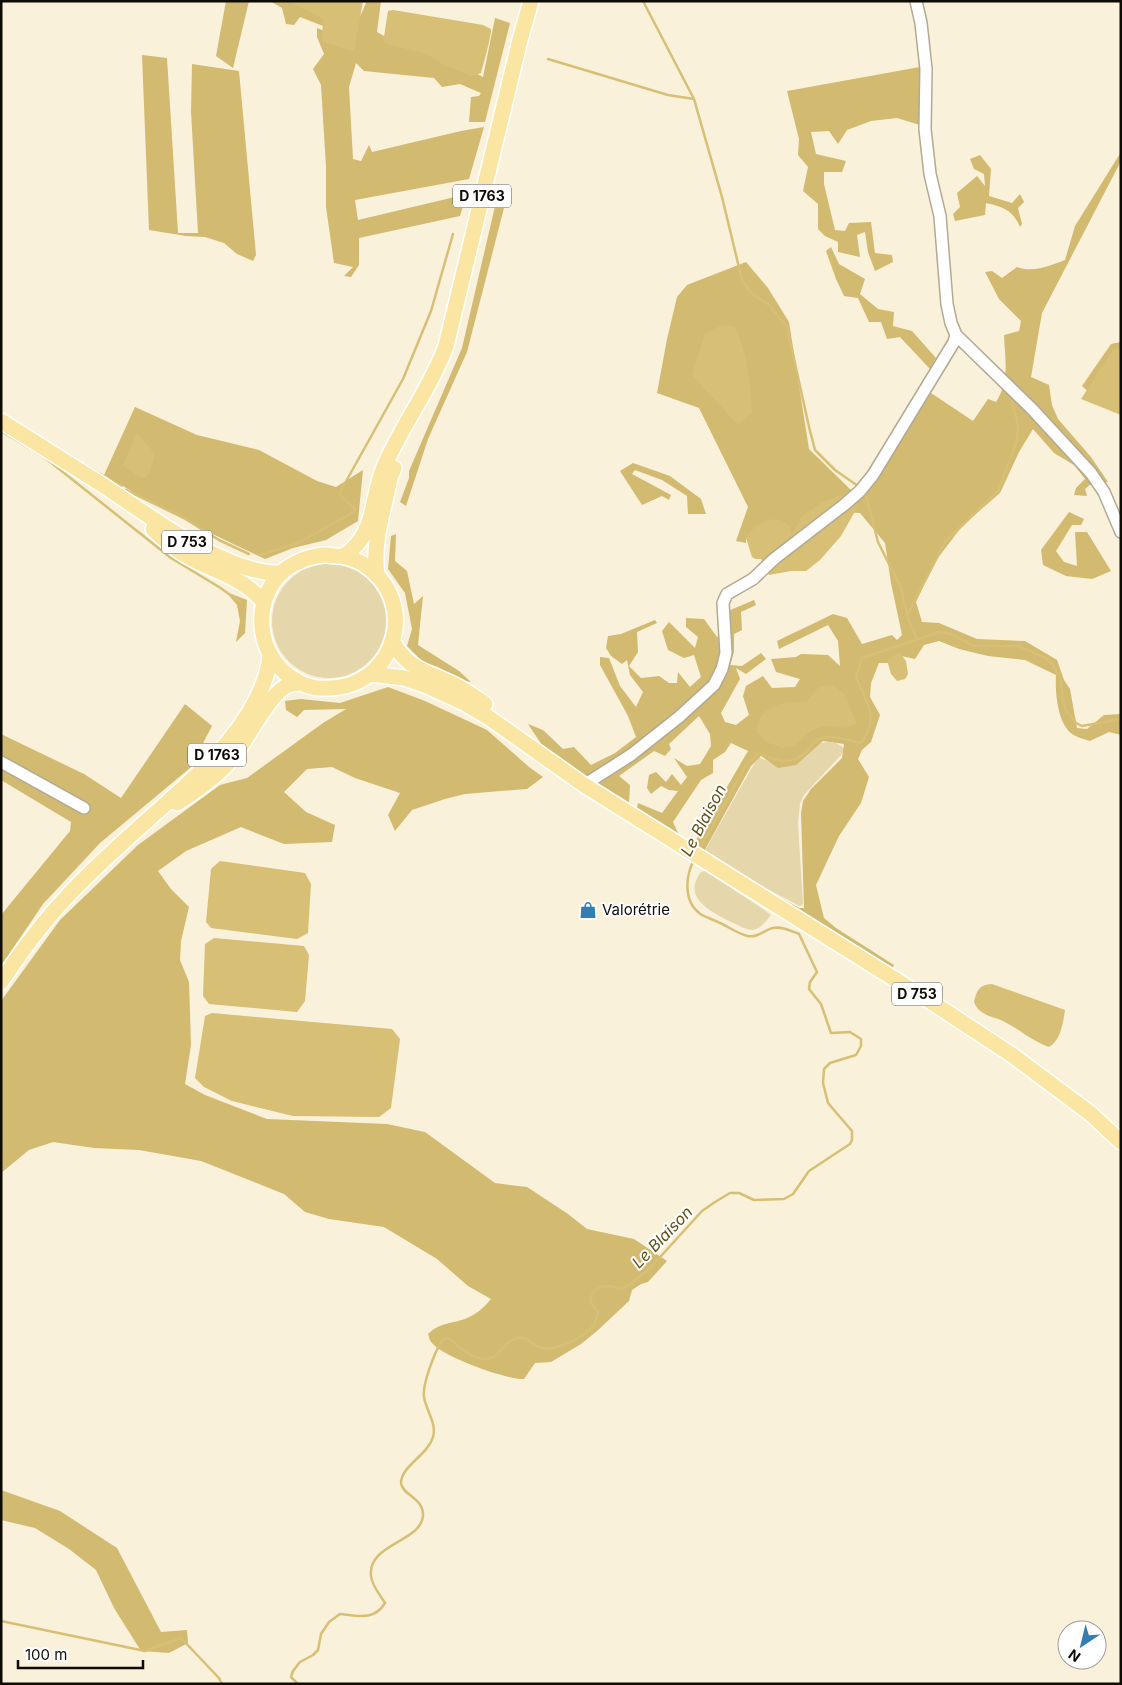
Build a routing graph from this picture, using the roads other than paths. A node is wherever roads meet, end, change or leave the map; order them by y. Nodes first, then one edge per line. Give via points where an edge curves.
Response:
1 (531, 1) edge
2 (916, 1) edge
3 (956, 334) junction
4 (427, 388) junction
5 (1, 421) edge
6 (103, 485) junction
7 (1121, 532) edge
8 (342, 556) junction
9 (282, 573) junction
10 (377, 575) junction
11 (264, 603) junction
12 (393, 642) junction
13 (270, 656) junction
14 (371, 674) junction
15 (300, 682) junction
16 (532, 747) junction
17 (1, 762) edge
18 (584, 785) junction
19 (84, 808) dead end
20 (132, 833) junction
21 (1, 982) edge
22 (1121, 1142) edge

1 - 4 main road, D 1763 via 446,346
2 - 3 street via 926,70 925,129 930,174 940,216 947,304
3 - 7 street via 1091,473 1104,492
3 - 18 street via 952,348 866,484 753,579 727,594 723,603 726,653 714,685 644,745
4 - 8 main road, D 1763 via 383,470 366,529 360,540
4 - 10 main road, D 1763 via 390,478 375,547
5 - 6 main road, D 753
6 - 9 main road, D 753 via 153,521 203,549 257,571
6 - 11 main road, D 753 via 173,547 248,586
8 - 9 main road via 324,554 302,560
8 - 10 main road via 362,564
9 - 11 main road
10 - 12 main road via 389,592 395,609
11 - 13 main road via 261,620
12 - 14 main road via 386,658
12 - 16 main road, D 753 via 410,664 472,695 494,710
13 - 15 main road via 283,671
13 - 20 main road, D 1763 via 262,688 221,751
14 - 15 main road via 357,683 338,688 320,688
14 - 16 main road, D 753 via 404,678 450,696
15 - 20 main road, D 1763 via 288,685 272,700 234,756 219,772 192,794
16 - 18 main road, D 753
17 - 19 street
18 - 22 main road, D 753 via 1012,1055 1091,1114
20 - 21 main road, D 1763 via 78,884 36,931

